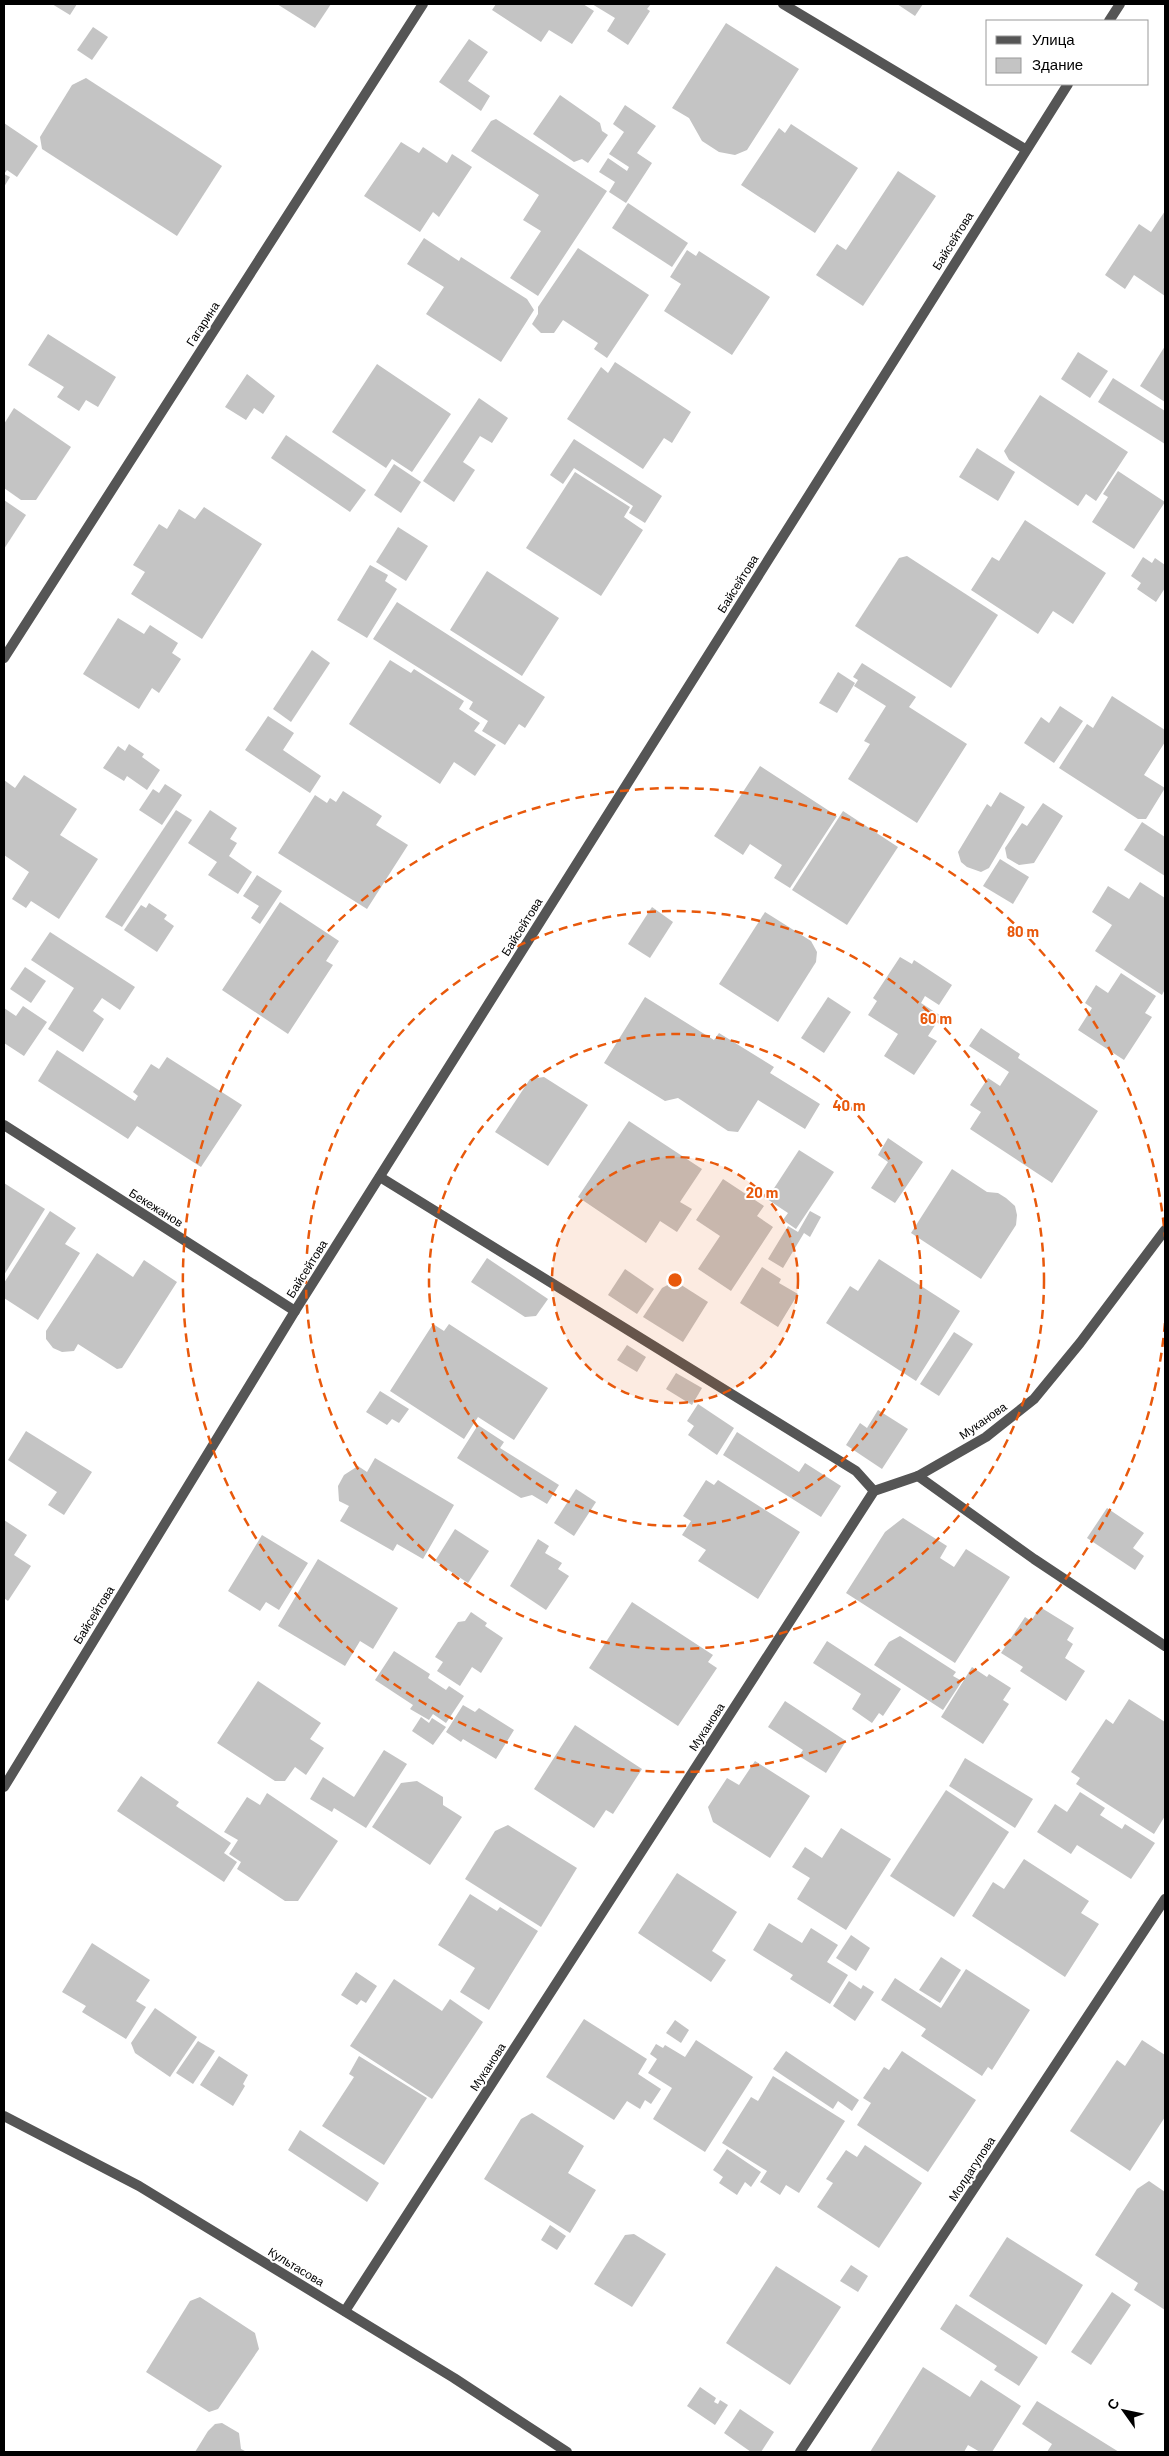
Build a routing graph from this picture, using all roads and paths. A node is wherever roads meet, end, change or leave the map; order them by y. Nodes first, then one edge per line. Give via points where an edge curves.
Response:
1 (423, 4) edge
2 (783, 4) edge
3 (1120, 4) edge
4 (1110, 20) edge
5 (1067, 85) edge
6 (1026, 149) junction
7 (4, 658) edge
8 (4, 1125) edge
9 (380, 1177) junction
10 (1165, 1230) edge
11 (295, 1311) junction
12 (918, 1476) junction
13 (874, 1491) junction
14 (1165, 1646) edge
15 (5, 1783) edge
16 (1165, 1899) edge
17 (4, 2116) edge
18 (345, 2311) junction
19 (567, 2452) edge
20 (800, 2452) edge

1 - 7 street, Гагарина
2 - 6 street
3 - 4 street
5 - 6 street, Байсейтова
6 - 9 street, Байсейтова
8 - 11 street, Бекежанов
9 - 11 street, Байсейтова
9 - 13 street via 856,1471
10 - 12 street, Муканова via 1034,1399 986,1437
11 - 15 street, Байсейтова
12 - 13 street, Муканова
12 - 14 street via 1034,1559
13 - 18 street, Муканова
16 - 20 street, Молдагулова
17 - 18 street, Культасова via 140,2186
18 - 19 street, Культасова

